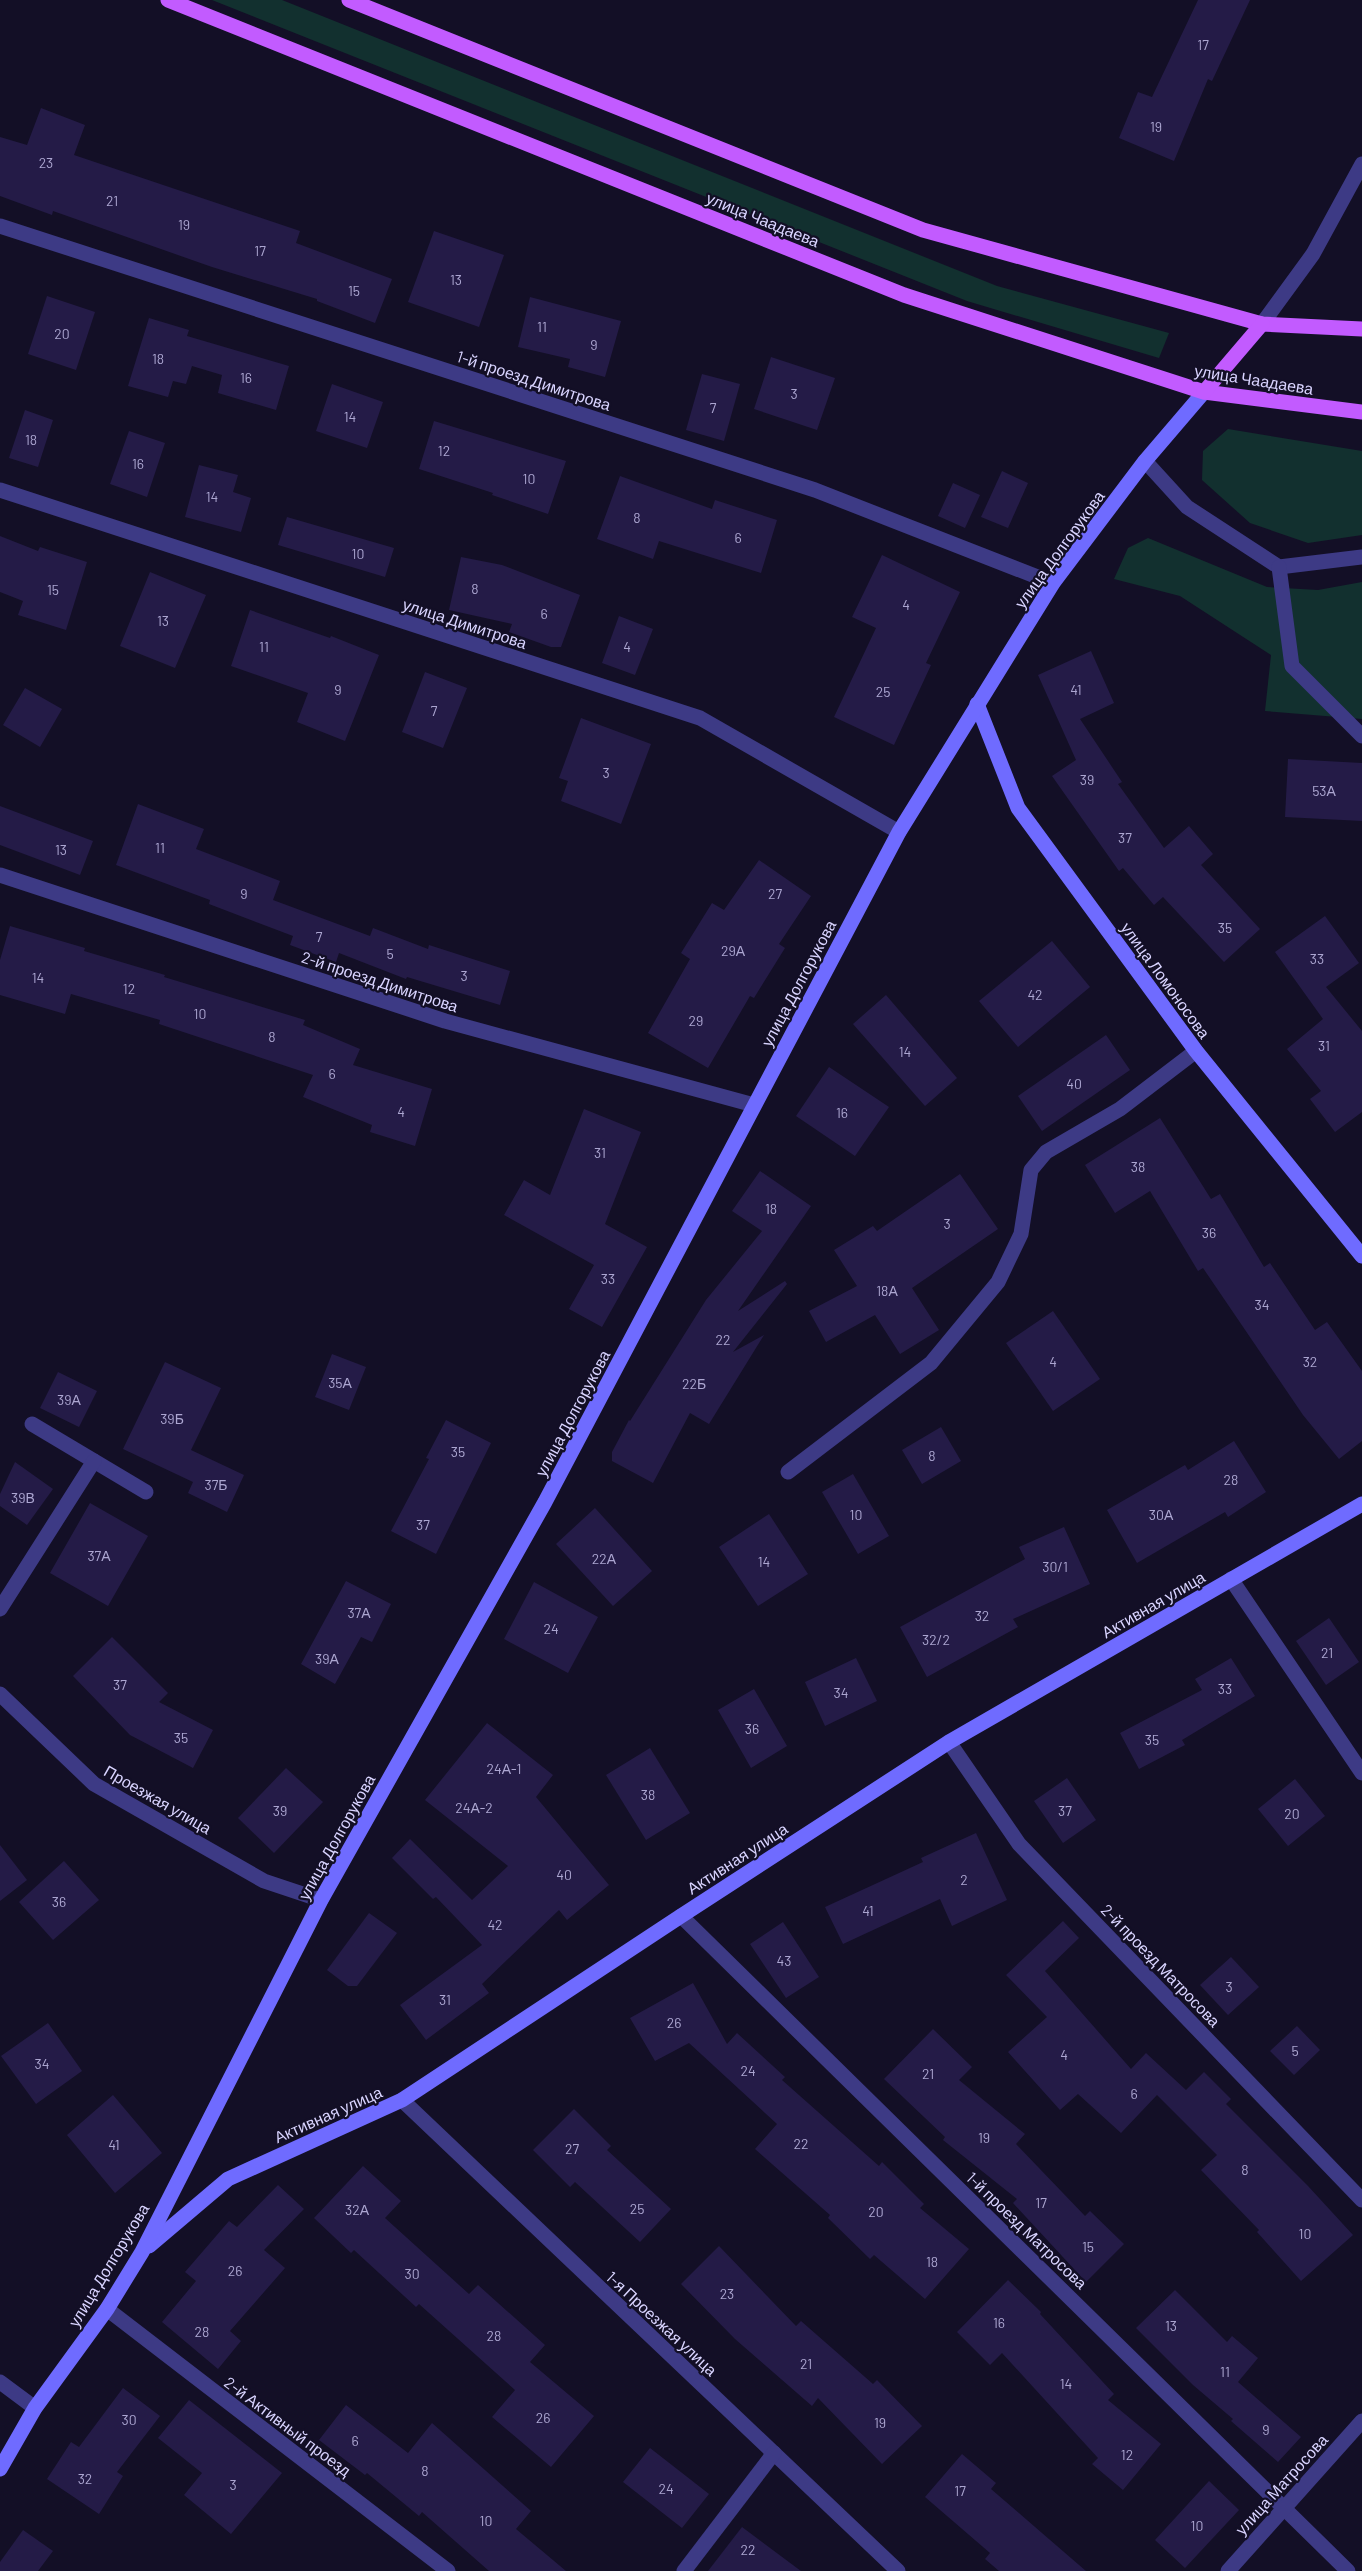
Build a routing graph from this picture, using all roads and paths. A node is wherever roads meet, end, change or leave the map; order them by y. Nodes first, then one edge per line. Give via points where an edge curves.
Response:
1 (168, 0) edge
2 (349, 0) edge
3 (1362, 164) edge
4 (0, 226) edge
5 (1262, 324) junction
6 (1362, 329) edge
7 (1203, 392) junction
8 (1362, 412) edge
9 (1145, 461) junction
10 (0, 490) edge
11 (1362, 557) edge
12 (1279, 567) junction
13 (1053, 583) junction
14 (977, 704) junction
15 (1362, 736) edge
16 (899, 832) junction
17 (0, 875) edge
18 (1196, 1052) junction
19 (754, 1105) junction
20 (1362, 1256) edge
21 (32, 1424) dead end
22 (94, 1461) junction
23 (788, 1472) dead end
24 (146, 1492) dead end
25 (1362, 1504) edge
26 (1231, 1579) junction
27 (0, 1609) edge
28 (0, 1694) edge
29 (949, 1743) junction
30 (1362, 1773) edge
31 (321, 1900) junction
32 (681, 1916) junction
33 (402, 2100) junction
34 (1362, 2200) edge
35 (142, 2252) junction
36 (107, 2309) junction
37 (0, 2382) edge
38 (35, 2408) junction
39 (1362, 2421) edge
40 (774, 2453) junction
41 (0, 2469) edge
42 (1284, 2506) junction
43 (448, 2571) edge
44 (684, 2571) edge
45 (898, 2571) edge
46 (1228, 2571) edge
47 (1348, 2571) edge

1 - 7 main road, улица Чаадаева via 904,294
2 - 5 main road via 923,230
3 - 5 street via 1313,254
4 - 13 street, 1-й проезд Димитрова via 815,490
5 - 6 main road
5 - 7 main road
7 - 8 main road, улица Чаадаева
7 - 9 main road, улица Долгорукова
9 - 12 street via 1187,507
9 - 13 main road, улица Долгорукова
10 - 16 street, улица Димитрова via 700,718
11 - 12 street
12 - 15 street via 1292,666
13 - 14 main road, улица Долгорукова
14 - 16 main road, улица Долгорукова
14 - 18 main road, улица Ломоносова via 1018,808
16 - 19 main road, улица Долгорукова
17 - 19 street, 2-й проезд Димитрова via 445,1021
18 - 20 main road, улица Ломоносова
18 - 23 street via 1120,1109 1046,1152 1031,1170 1021,1234 998,1282 931,1363
19 - 31 main road, улица Долгорукова via 545,1502
21 - 22 street
22 - 24 street
22 - 27 street
25 - 26 main road, Активная улица
26 - 29 main road, Активная улица
26 - 30 street
28 - 31 street, Проезжая улица via 94,1784 264,1881
29 - 32 main road, Активная улица
29 - 34 street, 2-й проезд Матросова via 1019,1844
31 - 35 main road, улица Долгорукова
32 - 33 main road, Активная улица
32 - 42 street, 1-й проезд Матросова
33 - 35 main road, Активная улица via 228,2179
33 - 40 street, 1-я Проезжая улица
35 - 36 main road, улица Долгорукова
36 - 38 main road, улица Долгорукова
36 - 43 street, 2-й Активный проезд
37 - 38 street
38 - 41 main road, улица Долгорукова
39 - 42 street, улица Матросова
40 - 44 street
40 - 45 street, 1-я Проезжая улица
42 - 46 street, улица Матросова
42 - 47 street, 1-й проезд Матросова

